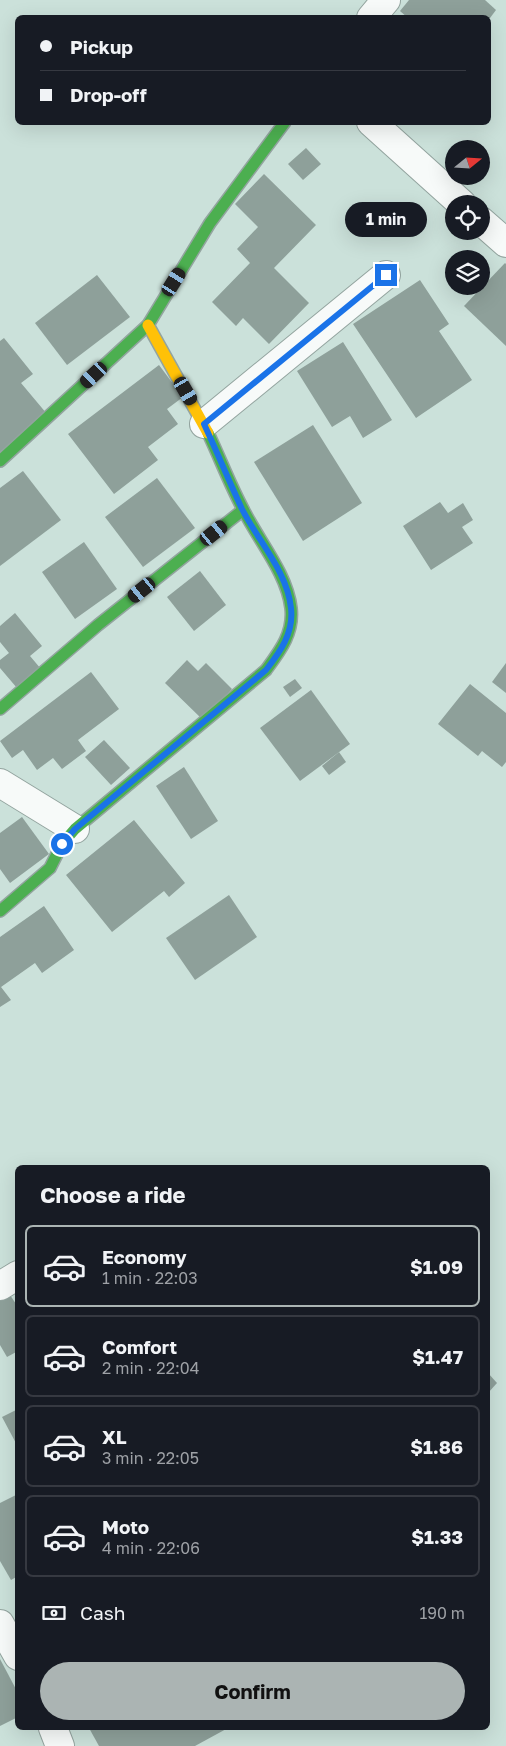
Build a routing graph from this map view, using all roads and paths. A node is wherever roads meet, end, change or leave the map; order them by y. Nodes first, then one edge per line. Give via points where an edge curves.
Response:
1 (386, 0) edge
2 (374, 15) edge
3 (283, 125) edge
4 (374, 125) edge
5 (452, 195) edge
6 (490, 229) edge
7 (506, 244) edge
8 (386, 275) dead end
9 (148, 325) junction
10 (204, 424) junction
11 (0, 461) edge
12 (243, 510) junction
13 (0, 709) edge
14 (0, 783) edge
15 (75, 829) junction
16 (0, 910) edge
17 (15, 1276) edge
18 (0, 1286) edge
19 (0, 1624) edge
20 (15, 1651) edge
21 (54, 1730) edge
22 (60, 1746) edge

1 - 2 street
3 - 9 street via 210,223
4 - 5 street
6 - 7 street
8 - 10 street
9 - 10 street
9 - 11 street
10 - 12 street
12 - 13 street via 98,625
12 - 15 street via 279,571 291,608 289,633 282,649 266,670
14 - 15 street
15 - 16 street via 62,844 50,868
17 - 18 street
19 - 20 street
21 - 22 street

